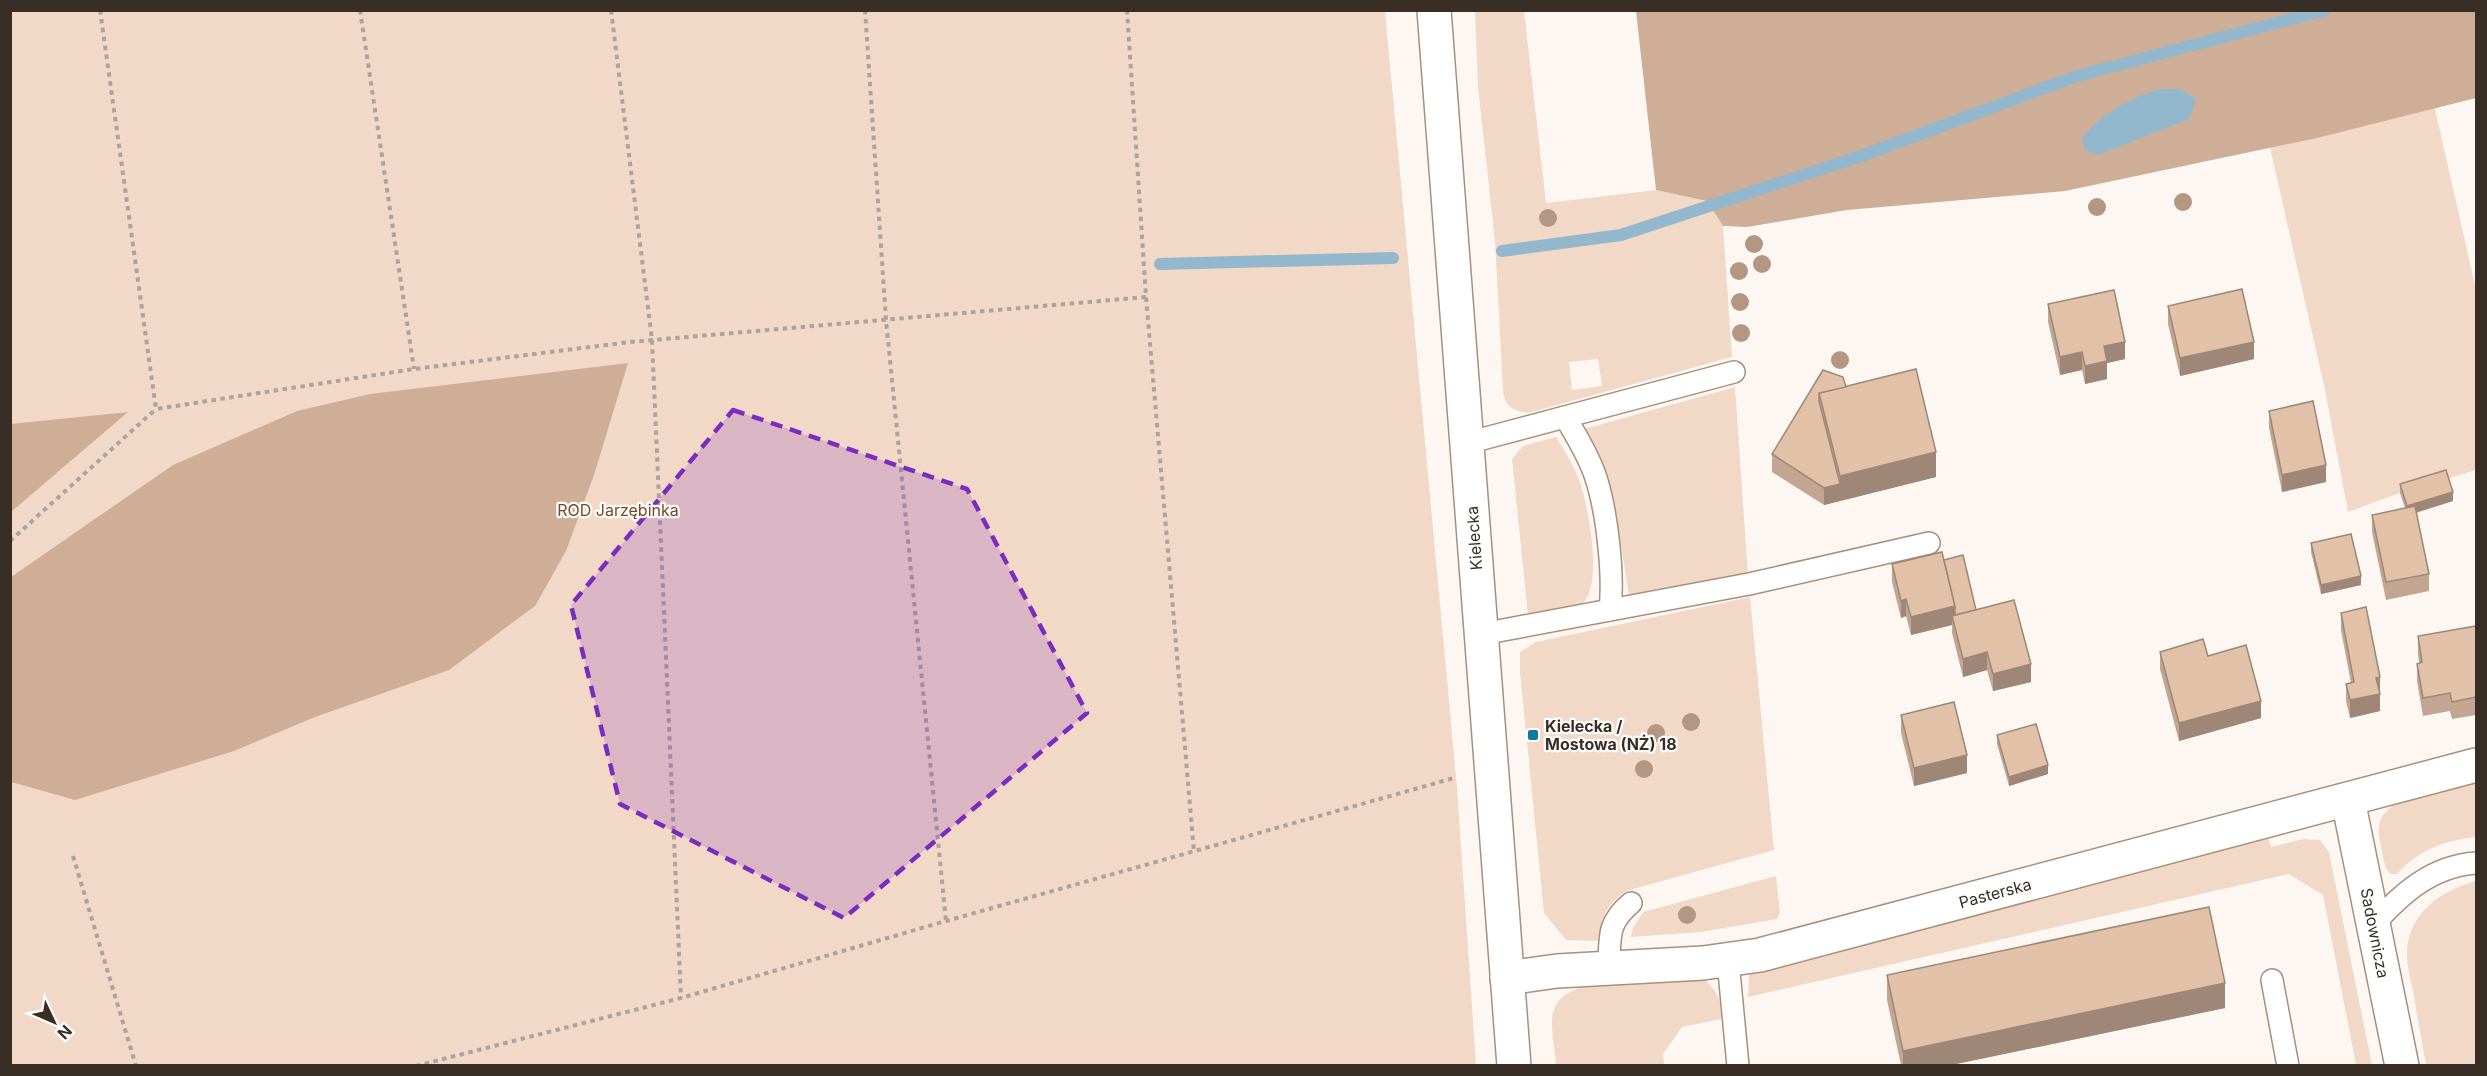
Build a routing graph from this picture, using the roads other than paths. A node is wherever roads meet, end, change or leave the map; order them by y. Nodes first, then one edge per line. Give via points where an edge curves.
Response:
1 (1434, 10) edge
2 (1734, 372) dead end
3 (1565, 417) junction
4 (1467, 443) junction
5 (1929, 543) dead end
6 (1610, 610) junction
7 (1482, 634) junction
8 (2476, 765) edge
9 (2348, 800) junction
10 (2476, 863) edge
11 (1631, 903) dead end
12 (2373, 925) junction
13 (1728, 961) junction
14 (1609, 967) junction
15 (1507, 978) junction
16 (2272, 980) dead end
17 (1514, 1065) edge
18 (1738, 1065) edge
19 (2288, 1065) edge
20 (2402, 1065) edge

1 - 4 street, Kielecka
2 - 3 lane
3 - 4 lane
3 - 6 lane via 1595,475 1603,507 1612,589
4 - 7 street, Kielecka
5 - 6 lane via 1749,584
6 - 7 lane
7 - 15 street, Kielecka
8 - 9 street, Pasterska
9 - 12 street, Sadownicza
9 - 13 street, Pasterska
10 - 12 lane via 2445,868 2422,880 2398,897
11 - 14 lane via 1613,921
12 - 20 street, Sadownicza
13 - 14 street, Pasterska
13 - 18 lane
14 - 15 street, Pasterska
15 - 17 street, Kielecka
16 - 19 lane

